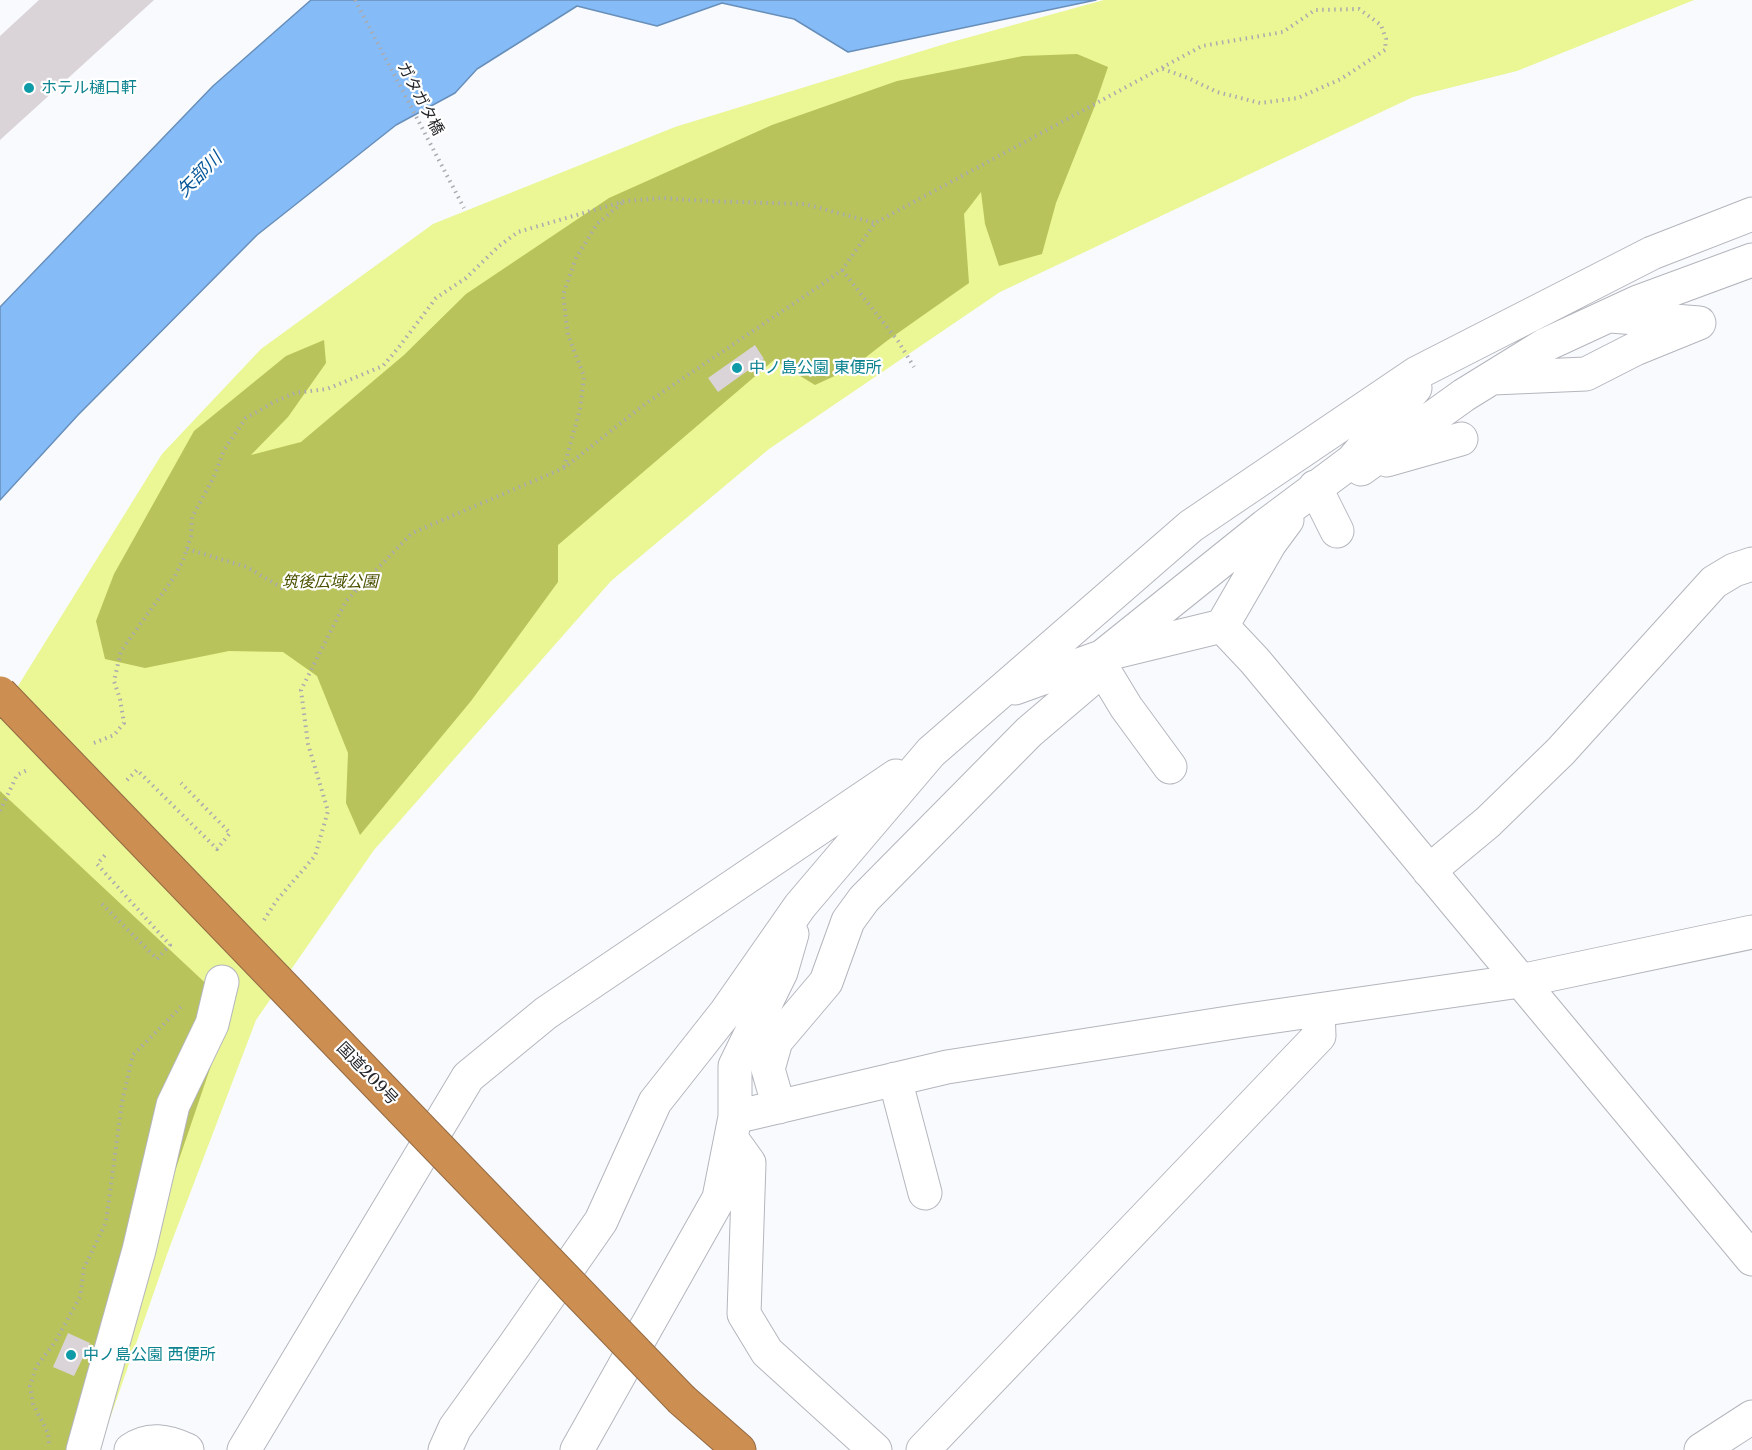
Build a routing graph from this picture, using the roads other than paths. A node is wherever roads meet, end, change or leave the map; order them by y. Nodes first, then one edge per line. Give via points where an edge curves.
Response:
1 (1752, 214) edge
2 (1752, 260) edge
3 (1609, 316) junction
4 (1437, 362) junction
5 (1491, 378) junction
6 (1461, 439) dead end
7 (1362, 468) junction
8 (1314, 493) junction
9 (1337, 531) dead end
10 (1752, 564) edge
11 (1222, 626) junction
12 (1104, 677) junction
13 (0, 693) edge
14 (997, 694) junction
15 (931, 752) junction
16 (1170, 767) dead end
17 (1429, 871) junction
18 (800, 906) junction
19 (1752, 932) edge
20 (1520, 981) junction
21 (222, 982) road end
22 (1318, 1010) junction
23 (895, 1079) junction
24 (779, 1107) junction
25 (733, 1127) junction
26 (925, 1193) dead end
27 (1752, 1259) edge
28 (1752, 1418) edge
29 (83, 1450) edge
30 (131, 1450) edge
31 (187, 1450) edge
32 (244, 1450) edge
33 (445, 1450) edge
34 (577, 1450) edge
35 (739, 1450) edge
36 (875, 1450) edge
37 (923, 1450) edge
38 (1701, 1450) edge

1 - 4 street via 1652,253
2 - 3 street
3 - 5 street via 1545,345
3 - 5 street via 1699,323 1586,374
4 - 8 street via 1352,460
4 - 14 street via 1191,526
5 - 7 street
6 - 7 street
7 - 8 street
8 - 9 street
8 - 11 street via 1270,543
8 - 12 street via 1265,525
10 - 17 street via 1714,582 1561,751 1488,822
11 - 12 street
11 - 17 street
12 - 14 street
12 - 16 street
12 - 24 street via 1029,732 864,899 848,921 826,982 776,1041 768,1069
13 - 35 highway, 国道209号, bridge via 682,1400
14 - 15 street
15 - 18 street
15 - 32 street via 546,1013 468,1077
17 - 20 street
18 - 25 street via 781,972 735,1066
18 - 33 street via 726,1012 656,1102 601,1221 454,1428
19 - 20 street
20 - 22 street
20 - 27 street
21 - 29 street via 212,1024 173,1105 139,1250
22 - 23 street via 947,1067
22 - 37 street via 1319,1036
23 - 24 street
23 - 26 street
24 - 25 street
25 - 34 street via 719,1198
25 - 36 street via 749,1163 744,1314 767,1352
28 - 38 street
30 - 31 street via 160,1440

